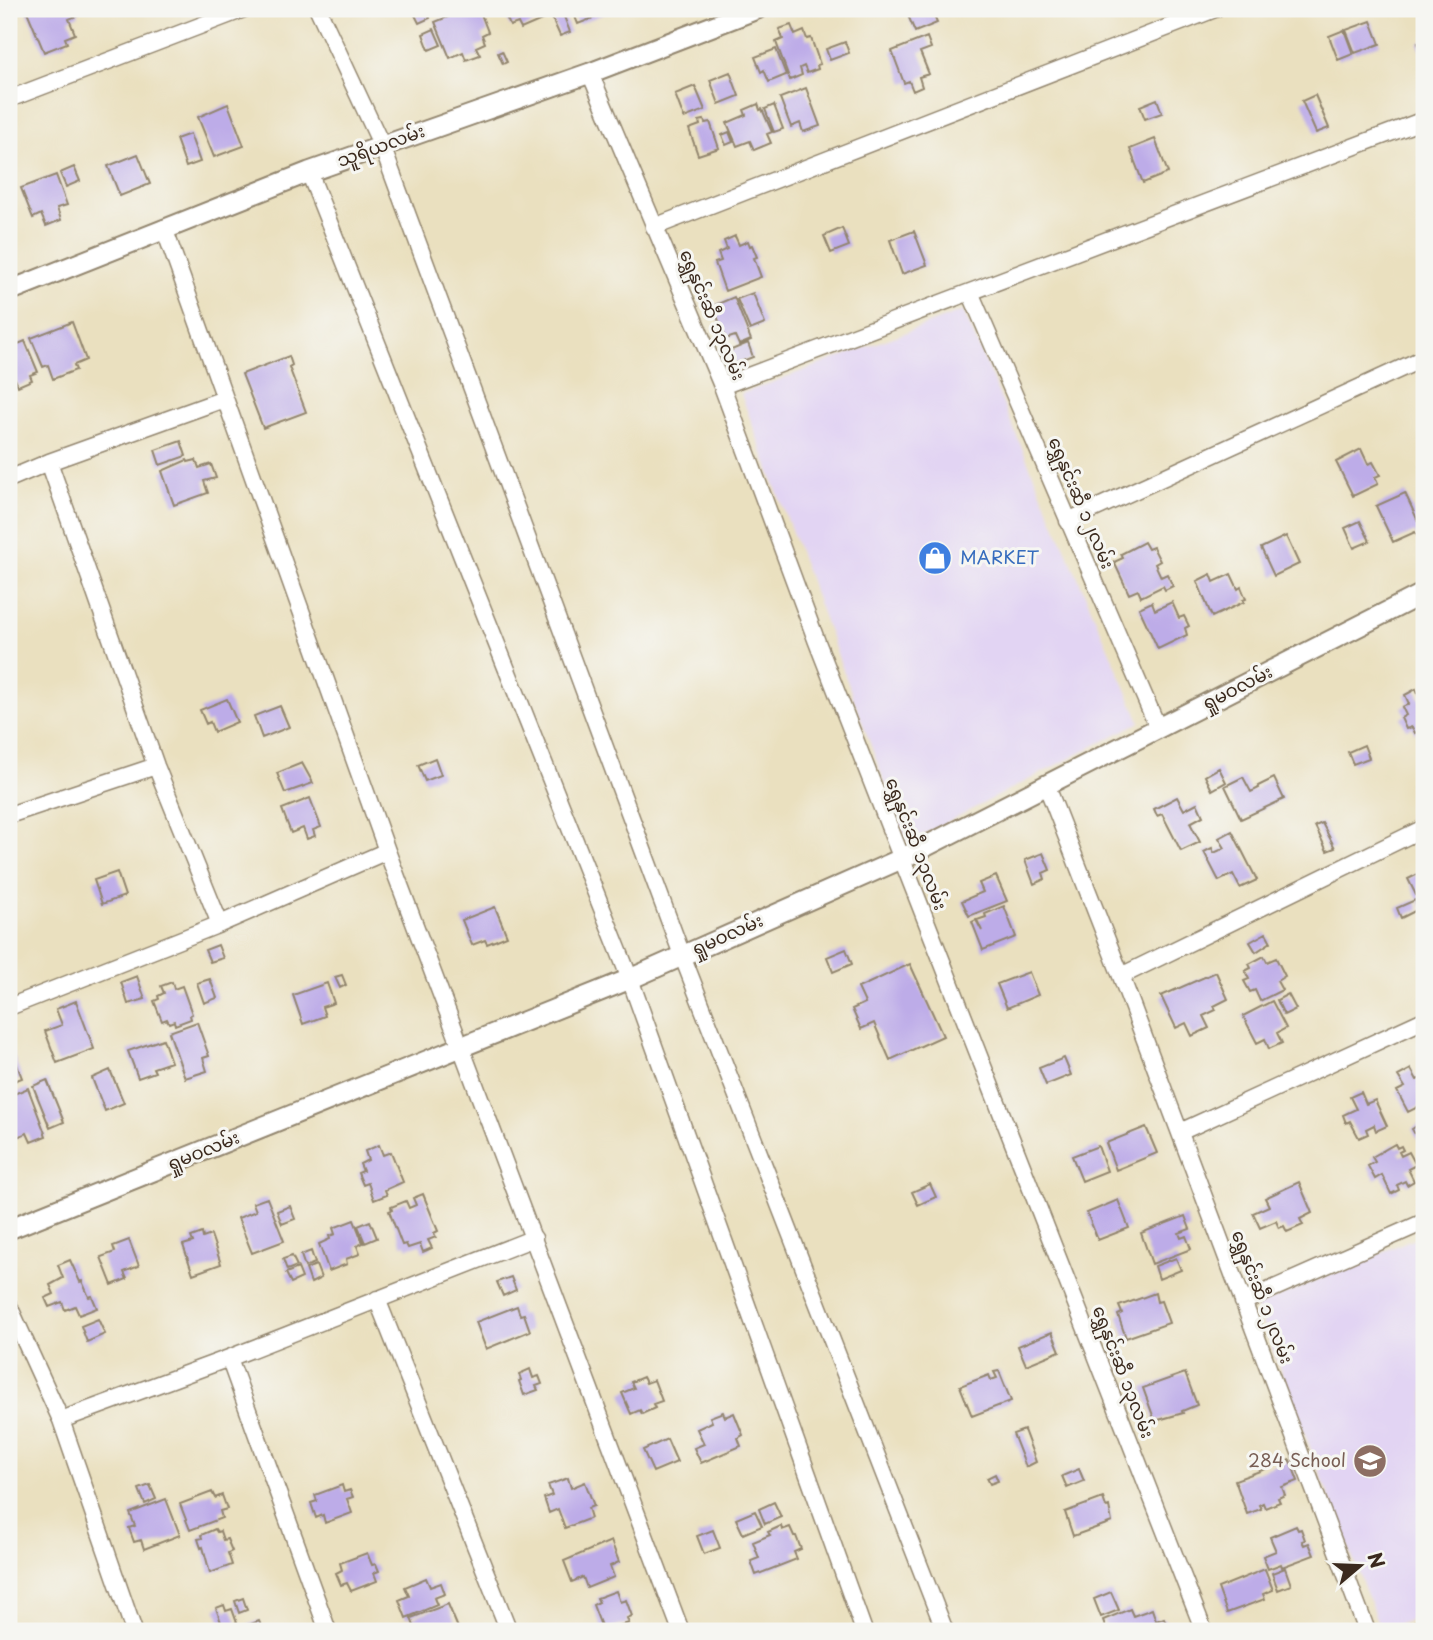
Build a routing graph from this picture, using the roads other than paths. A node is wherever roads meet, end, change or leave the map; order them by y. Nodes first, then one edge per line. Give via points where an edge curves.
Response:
1 (244, 9) edge
2 (318, 9) edge
3 (757, 9) edge
4 (1215, 9) edge
5 (590, 73) junction
6 (9, 99) edge
7 (1424, 120) edge
8 (382, 146) junction
9 (309, 172) junction
10 (654, 227) junction
11 (164, 228) junction
12 (9, 291) edge
13 (970, 292) junction
14 (1424, 358) edge
15 (722, 386) junction
16 (224, 399) junction
17 (49, 463) junction
18 (9, 479) edge
19 (1068, 521) junction
20 (1424, 593) edge
21 (1157, 728) junction
22 (156, 766) junction
23 (1046, 784) junction
24 (9, 815) edge
25 (1424, 828) edge
26 (387, 851) junction
27 (901, 859) junction
28 (219, 924) junction
29 (682, 955) junction
30 (1121, 976) junction
31 (630, 979) junction
32 (9, 1007) edge
33 (1424, 1020) edge
34 (463, 1047) junction
35 (1180, 1132) junction
36 (1424, 1222) edge
37 (9, 1229) edge
38 (534, 1238) junction
39 (377, 1299) junction
40 (1244, 1302) junction
41 (9, 1306) edge
42 (229, 1358) junction
43 (61, 1420) junction
44 (1424, 1626) edge
45 (134, 1631) edge
46 (328, 1631) edge
47 (509, 1631) edge
48 (681, 1631) edge
49 (864, 1631) edge
50 (945, 1631) edge
51 (1204, 1631) edge
52 (1367, 1631) edge
53 (1412, 1631) edge

1 - 6 street
2 - 8 street
3 - 5 street, သူရိယလမ်း
4 - 10 street
5 - 8 street, သူရိယလမ်း
5 - 10 street, ရွှေနှင်းဆီ ၁၃လမ်း
7 - 13 street
8 - 9 street, သူရိယလမ်း
8 - 29 street
9 - 11 street, သူရိယလမ်း
9 - 31 street
10 - 15 street, ရွှေနှင်းဆီ ၁၃လမ်း
11 - 12 street, သူရိယလမ်း
11 - 16 street
13 - 15 street
13 - 19 street, ရွှေနှင်းဆီ ၁၂လမ်း
14 - 19 street
15 - 27 street, ရွှေနှင်းဆီ ၁၃လမ်း
16 - 17 street
16 - 26 street
17 - 18 street
17 - 22 street
19 - 21 street, ရွှေနှင်းဆီ ၁၂လမ်း
20 - 21 street, ရှုမဝလမ်း
21 - 23 street, ရှုမဝလမ်း
22 - 24 street
22 - 28 street
23 - 27 street, ရှုမဝလမ်း
23 - 30 street, ရွှေနှင်းဆီ ၁၂လမ်း
25 - 30 street
26 - 28 street
26 - 34 street
27 - 29 street, ရှုမဝလမ်း
27 - 51 street, ရွှေနှင်းဆီ ၁၃လမ်း
28 - 32 street
29 - 31 street, ရှုမဝလမ်း
29 - 50 street
30 - 35 street, ရွှေနှင်းဆီ ၁၂လမ်း
31 - 34 street, ရှုမဝလမ်း
31 - 49 street
33 - 35 street
34 - 37 street, ရှုမဝလမ်း
34 - 38 street
35 - 40 street, ရွှေနှင်းဆီ ၁၂လမ်း
36 - 40 street
38 - 39 street
38 - 48 street
39 - 42 street
39 - 47 street
40 - 52 street, ရွှေနှင်းဆီ ၁၂လမ်း
41 - 43 street
42 - 43 street
42 - 46 street
43 - 45 street
44 - 53 street

